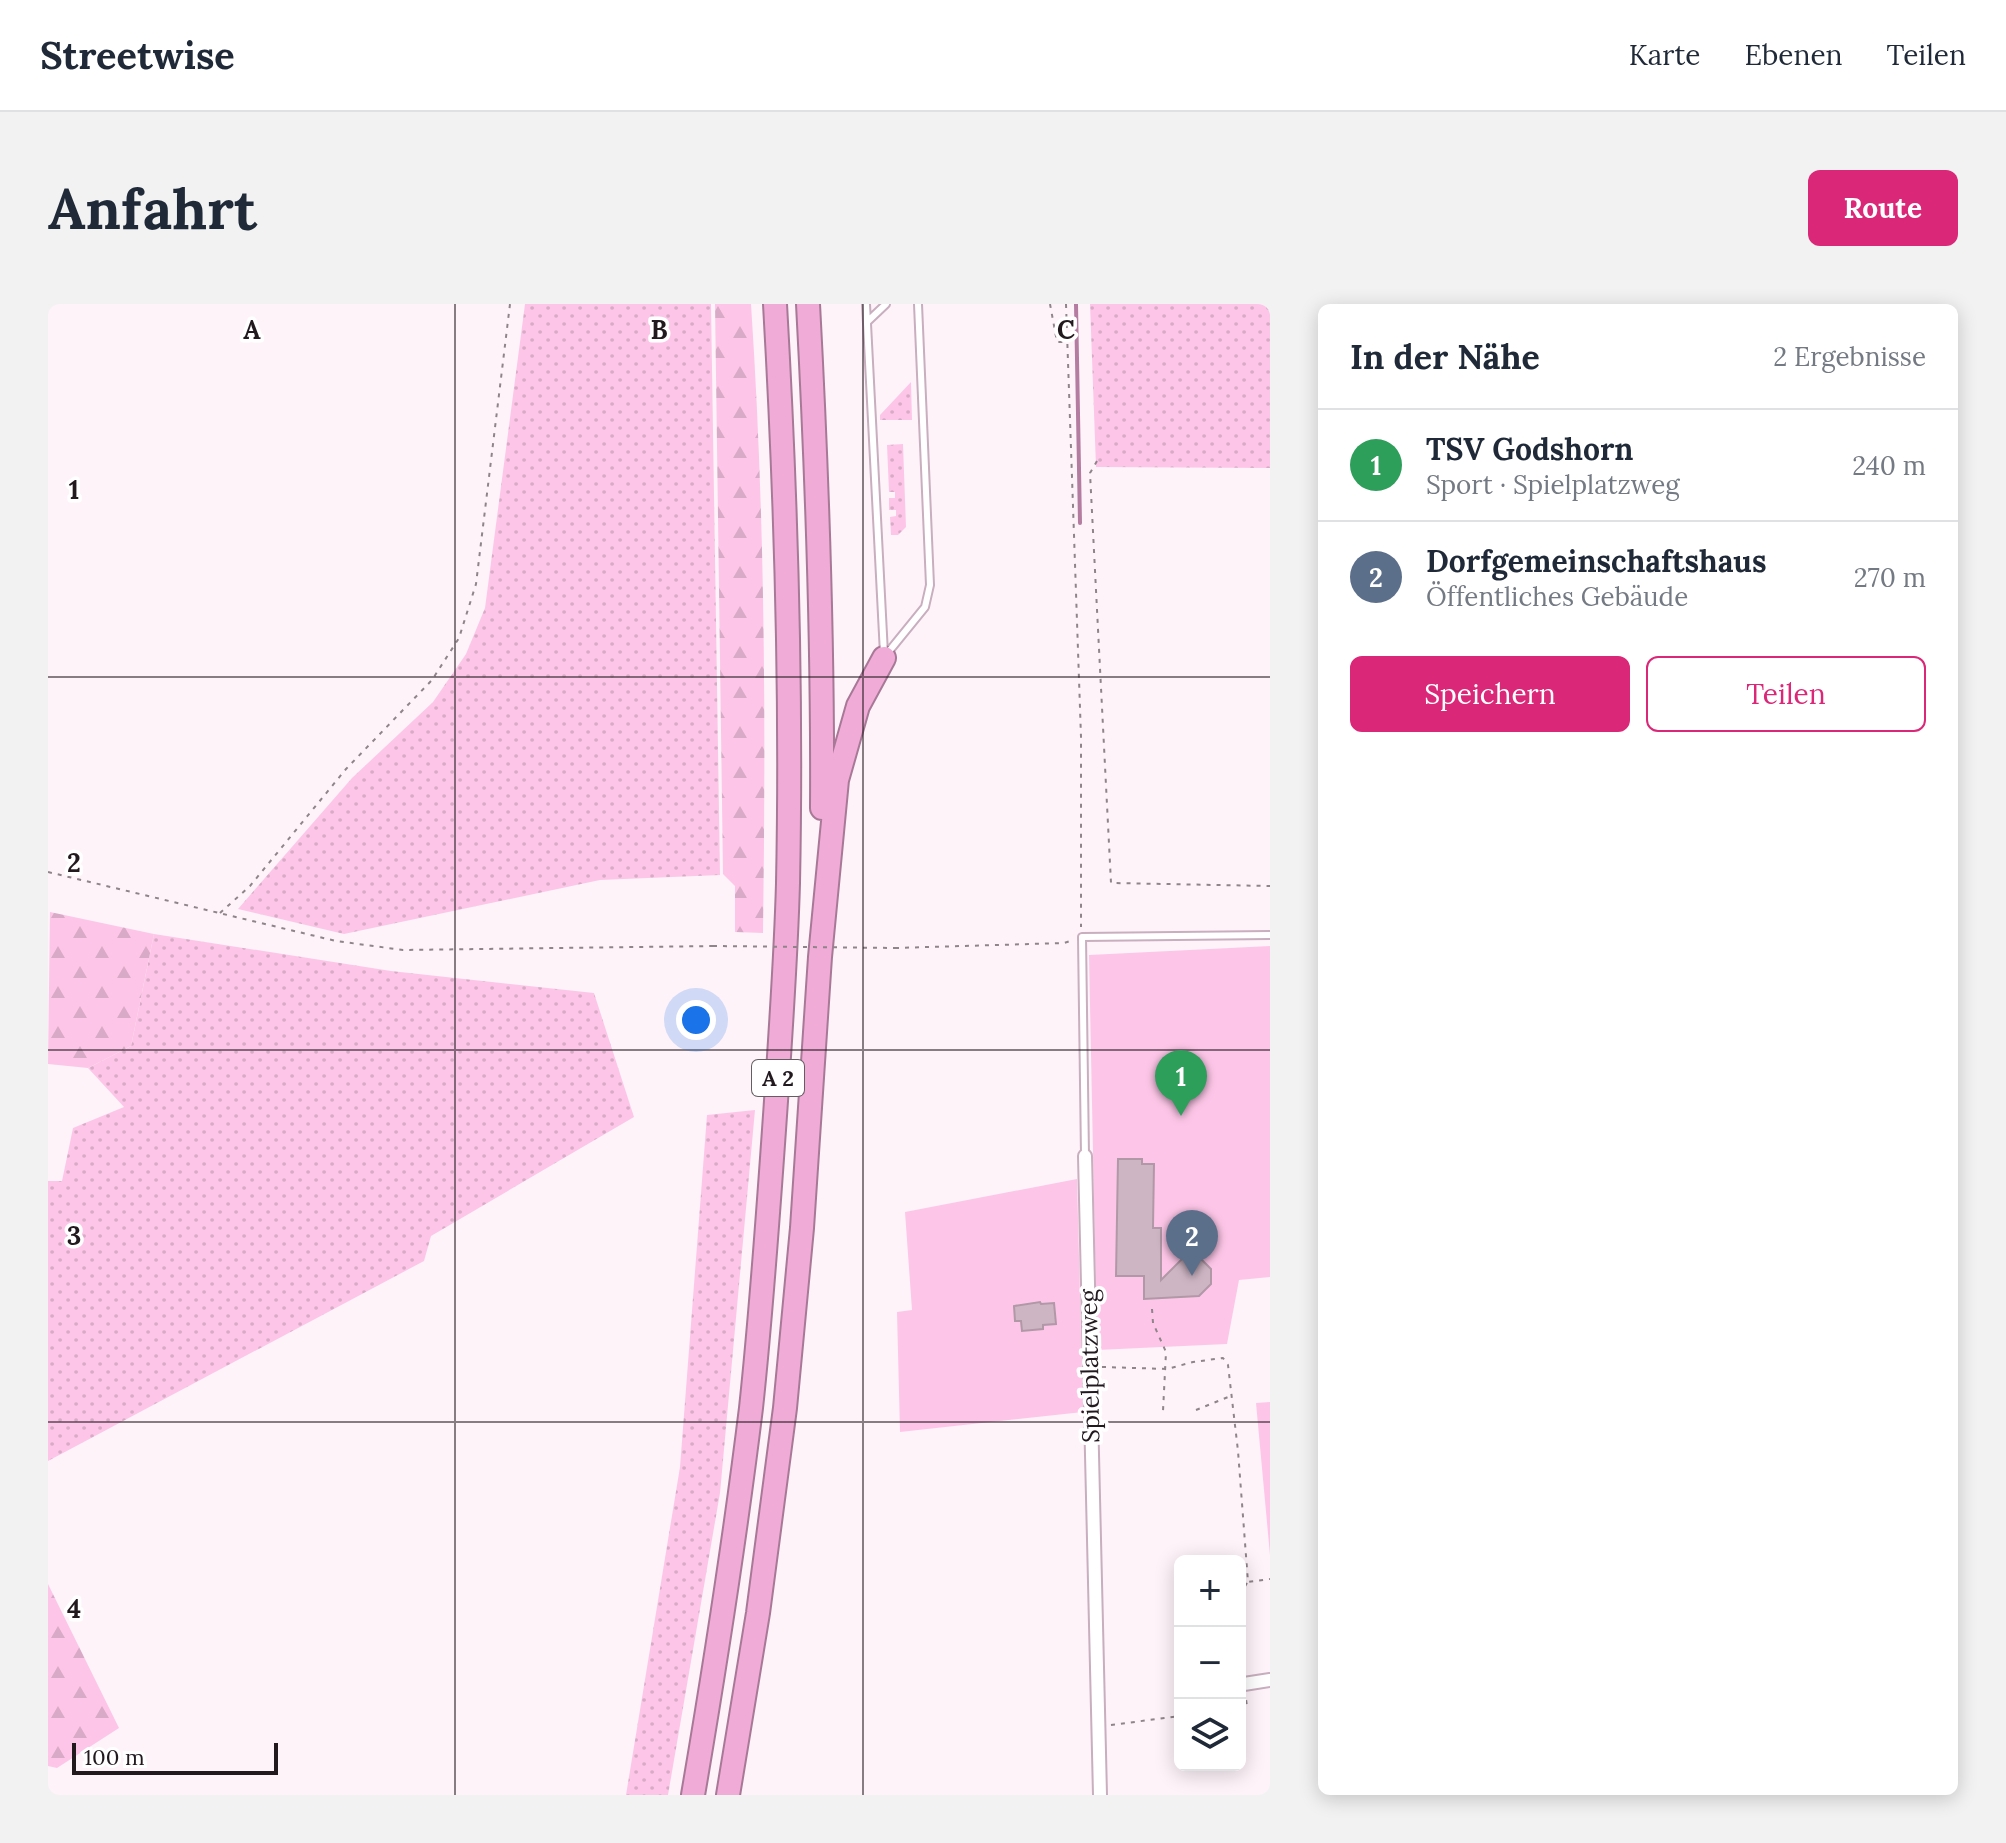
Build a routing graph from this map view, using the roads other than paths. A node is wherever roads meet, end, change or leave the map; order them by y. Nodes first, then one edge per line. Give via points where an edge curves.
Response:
1 (775, 304) edge
2 (808, 304) edge
3 (866, 304) edge
4 (886, 304) edge
5 (918, 304) edge
6 (867, 322) junction
7 (884, 658) junction
8 (1270, 935) edge
9 (820, 957) junction
10 (1085, 1156) joint
11 (1270, 1680) edge
12 (1246, 1681) edge
13 (693, 1795) edge
14 (728, 1795) edge
15 (1100, 1795) edge

1 - 13 highway, A 2 via 789,691 782,1019 751,1406
2 - 9 highway, A 2 via 823,690
3 - 6 lane
4 - 6 lane
5 - 7 lane via 930,585 925,607
6 - 7 lane
7 - 9 highway via 858,706 837,780
8 - 10 lane, Spielplatzweg via 1082,937
9 - 14 highway, A 2 via 785,1408
10 - 15 street, Spielplatzweg
11 - 12 street

